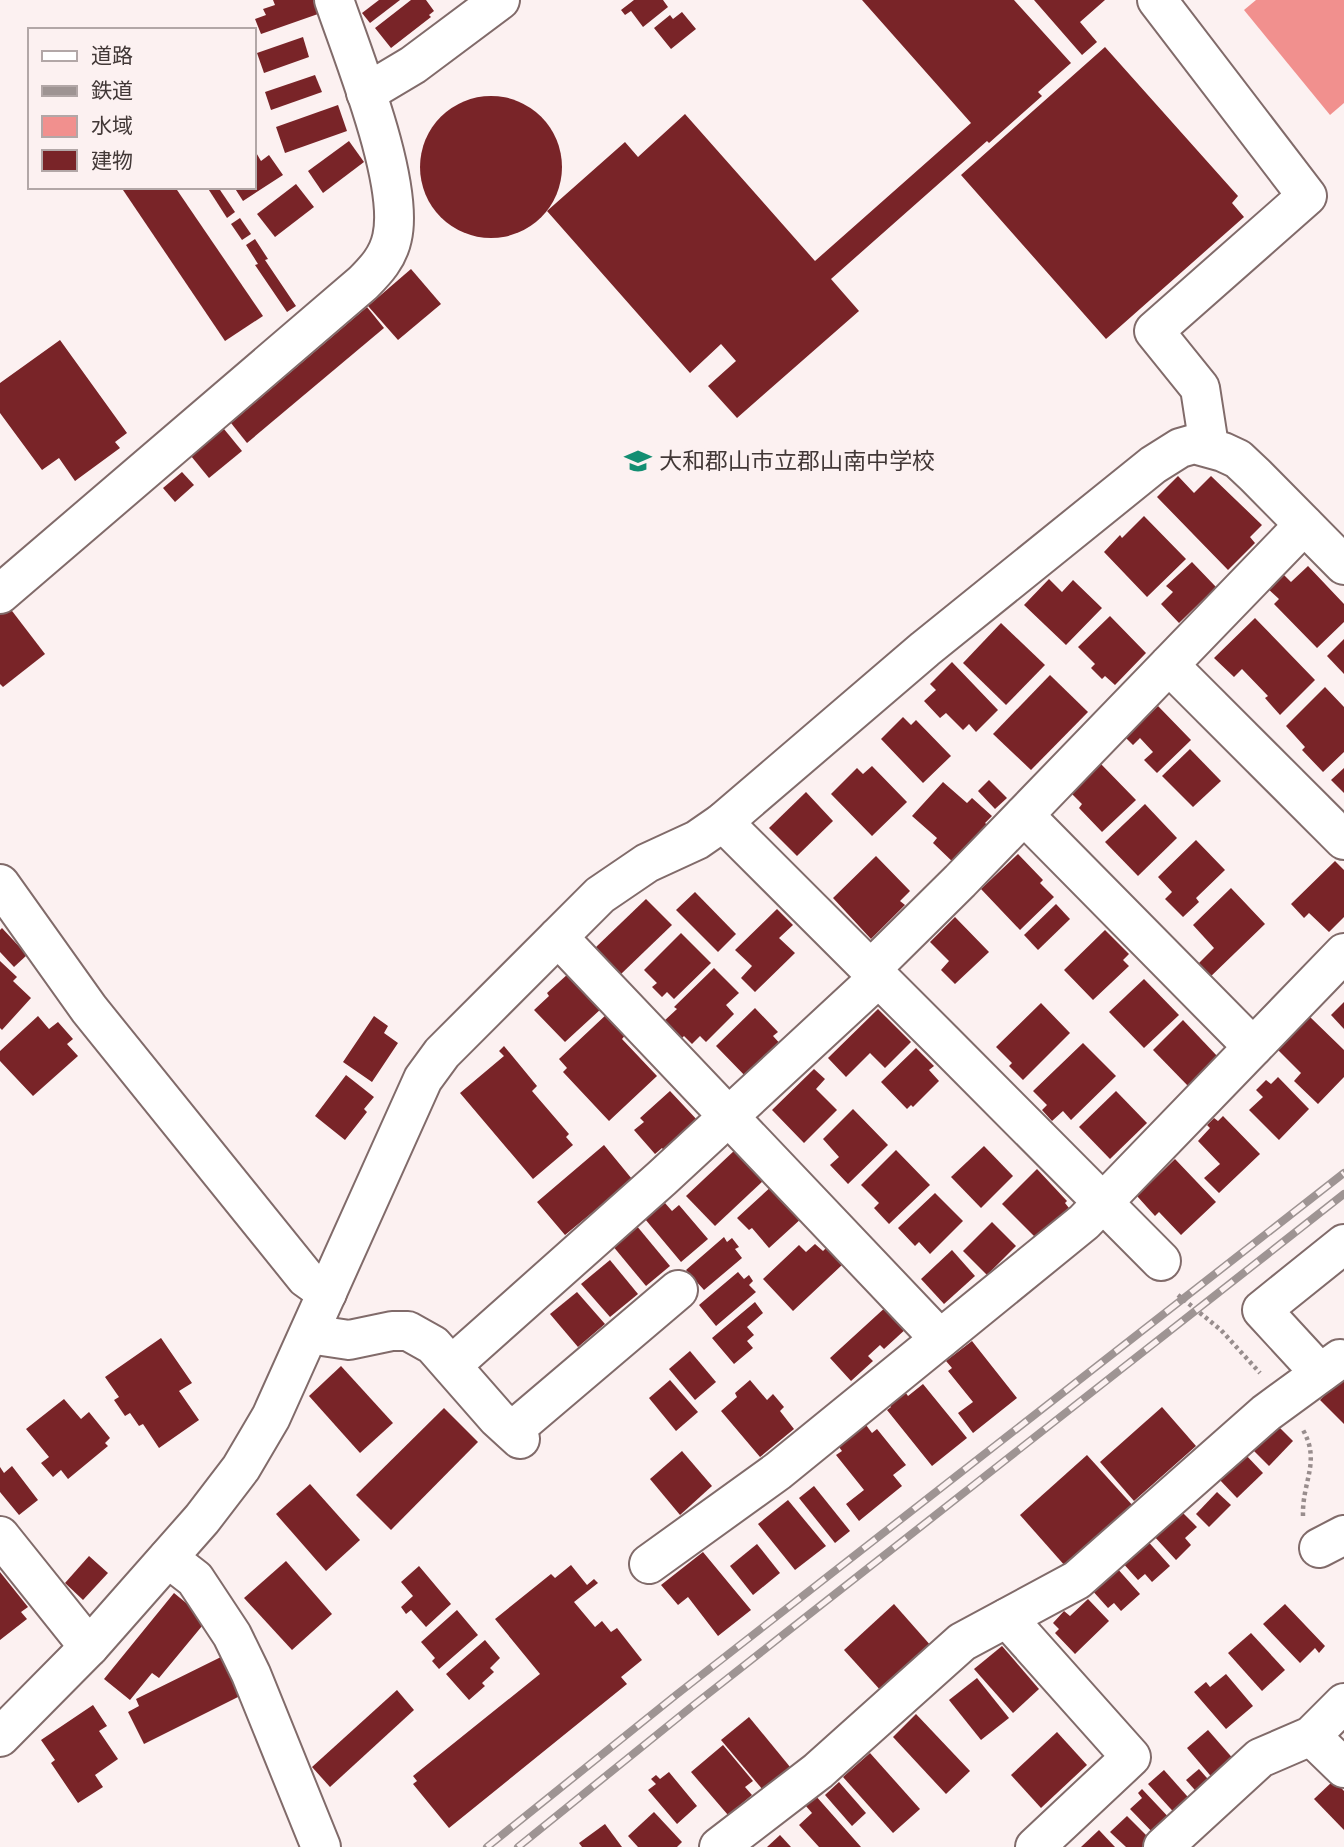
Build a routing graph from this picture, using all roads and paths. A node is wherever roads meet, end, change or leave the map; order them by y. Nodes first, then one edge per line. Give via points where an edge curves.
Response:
1 (334, 0) edge
2 (500, 0) edge
3 (1157, 0) edge
4 (366, 93) junction
5 (1209, 446) junction
6 (1304, 525) junction
7 (1344, 565) edge
8 (0, 594) edge
9 (1169, 665) junction
10 (1024, 815) junction
11 (723, 822) junction
12 (1344, 840) edge
13 (0, 884) edge
14 (558, 937) junction
15 (1344, 953) edge
16 (874, 974) junction
17 (1253, 1047) junction
18 (729, 1116) junction
19 (1103, 1202) junction
20 (1344, 1244) edge
21 (1161, 1261) dead end
22 (678, 1290) dead end
23 (327, 1293) junction
24 (309, 1334) junction
25 (940, 1339) junction
26 (452, 1365) junction
27 (0, 1536) edge
28 (168, 1558) junction
29 (649, 1564) dead end
30 (1007, 1618) junction
31 (89, 1647) junction
32 (1344, 1703) edge
33 (1311, 1736) junction
34 (0, 1737) edge
35 (1344, 1768) edge
36 (321, 1847) edge
37 (719, 1847) edge
38 (1035, 1847) edge
39 (1164, 1847) edge

1 - 4 street
2 - 4 street
3 - 5 street via 1307,196 1154,331 1199,388
4 - 8 street via 395,211 392,239 381,264
5 - 6 street via 1238,459
5 - 11 street via 1194,443 1153,465 935,640
6 - 7 street
6 - 9 street
9 - 10 street
9 - 12 street
10 - 16 street
10 - 17 street
11 - 14 street via 625,876
11 - 16 street
13 - 23 street via 97,1018 306,1278
14 - 18 street
14 - 23 street via 442,1053 423,1079
15 - 17 street
16 - 18 street
16 - 19 street
17 - 19 street
18 - 25 street
18 - 26 street
19 - 21 street
19 - 25 street
20 - 30 street via 1262,1310 1330,1366 1266,1413 1077,1580
22 - 26 street via 516,1435
23 - 24 street
24 - 26 street via 349,1340 408,1331 433,1345
24 - 28 street via 271,1417 241,1468
25 - 29 street via 778,1471
27 - 31 street
28 - 31 street
28 - 36 street via 195,1579 232,1635
30 - 37 street via 962,1642 818,1771
30 - 38 street via 1131,1757
31 - 34 street
32 - 33 street
33 - 35 street
33 - 39 street via 1260,1758

